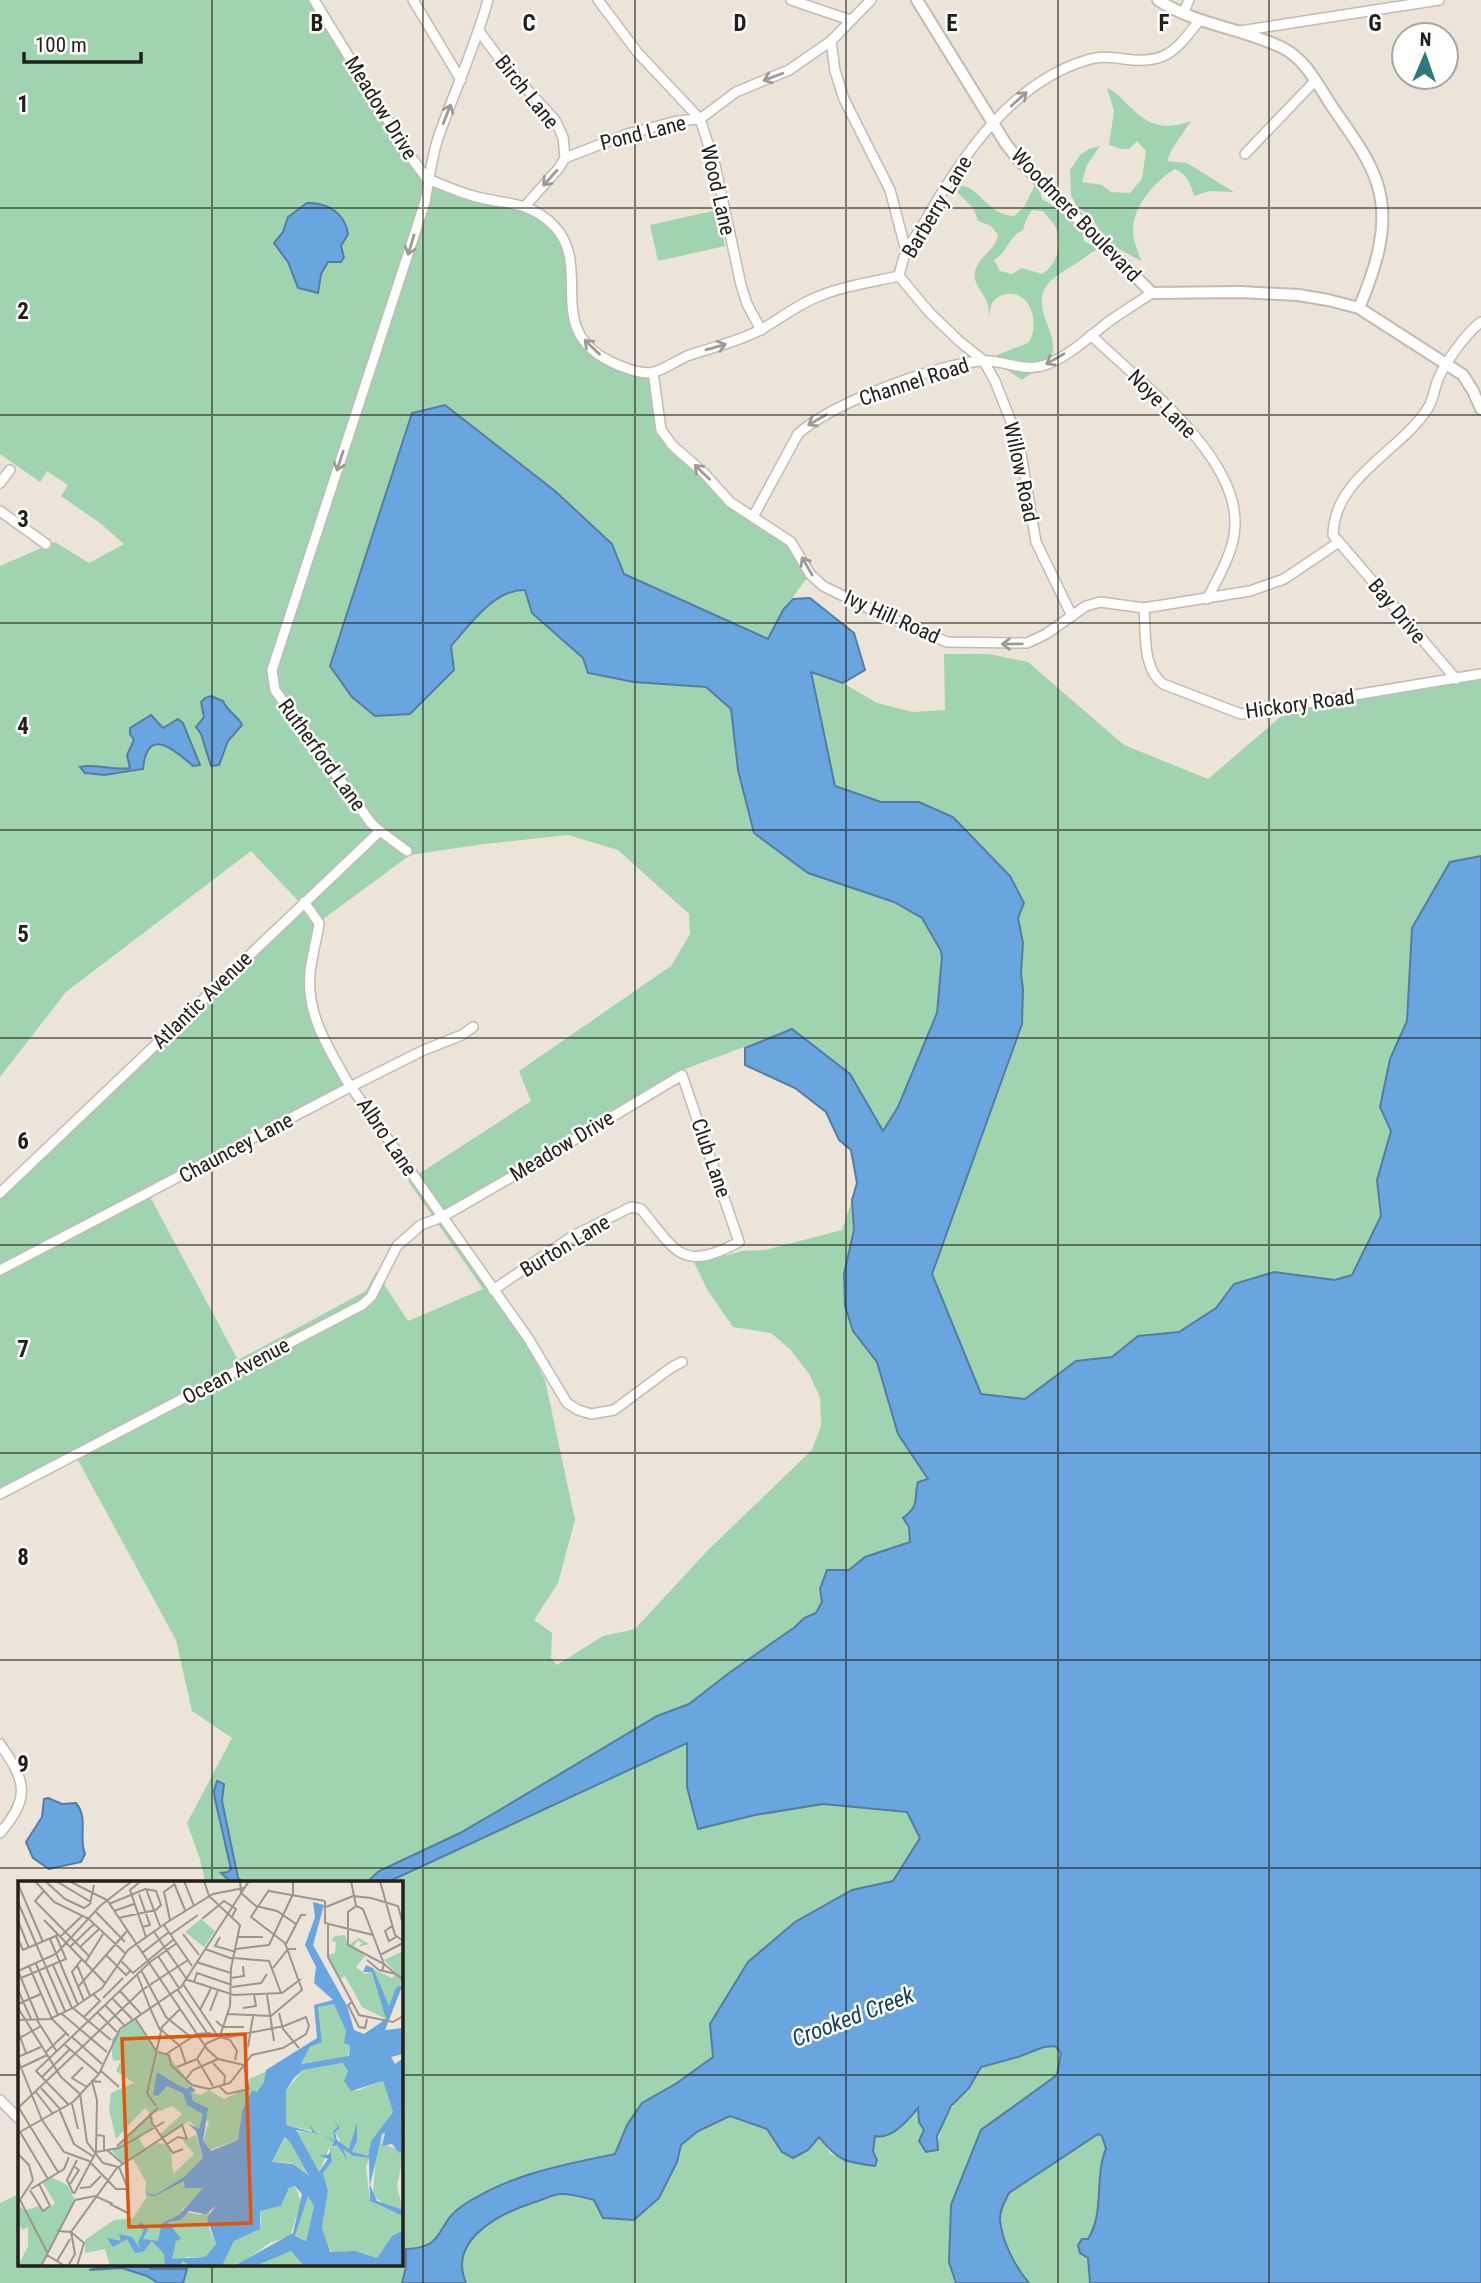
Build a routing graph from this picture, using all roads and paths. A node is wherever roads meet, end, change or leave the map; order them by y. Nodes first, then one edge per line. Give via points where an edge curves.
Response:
1 (314, 0) edge
2 (413, 0) edge
3 (488, 0) edge
4 (598, 0) edge
5 (791, 0) edge
6 (871, 0) edge
7 (916, 0) edge
8 (1158, 0) edge
9 (1189, 0) edge
10 (1439, 0) edge
11 (1183, 14) junction
12 (850, 20) junction
13 (1199, 21) junction
14 (479, 31) junction
15 (1235, 32) junction
16 (831, 41) junction
17 (461, 80) junction
18 (1315, 81) junction
19 (700, 119) junction
20 (994, 124) junction
21 (1245, 155) dead end
22 (565, 158) junction
23 (427, 180) junction
24 (526, 205) junction
25 (906, 251) junction
26 (899, 276) junction
27 (1152, 293) junction
28 (1359, 308) junction
29 (1481, 322) edge
30 (761, 330) junction
31 (1091, 335) junction
32 (983, 360) junction
33 (1447, 363) junction
34 (653, 372) junction
35 (1481, 409) edge
36 (10, 470) dead end
37 (0, 483) edge
38 (0, 511) edge
39 (753, 517) junction
40 (1339, 542) junction
41 (46, 544) dead end
42 (1206, 598) junction
43 (1144, 608) junction
44 (1072, 616) junction
45 (1481, 674) edge
46 (1456, 678) junction
47 (380, 831) junction
48 (407, 851) dead end
49 (304, 902) junction
50 (473, 1027) dead end
51 (682, 1074) joint
52 (352, 1086) junction
53 (0, 1194) edge
54 (442, 1217) junction
55 (739, 1242) joint
56 (0, 1270) edge
57 (494, 1290) junction
58 (682, 1362) dead end
59 (0, 1494) edge
60 (0, 1744) edge
61 (1, 1832) edge
62 (0, 2100) edge
63 (18, 2118) edge

1 - 23 street, Meadow Drive
2 - 17 street
3 - 14 street
4 - 19 street, Wood Lane via 638,53
5 - 12 street
6 - 12 street, Pond Lane
7 - 20 street, Woodmere Boulevard
8 - 11 street
9 - 11 street
10 - 15 street
11 - 13 street
12 - 16 street, Pond Lane
13 - 15 street
20 -> 13 street, Barberry Lane via 1027,92 1064,69 1103,57 1158,60 1177,48
14 - 17 street
14 - 22 street, Birch Lane via 555,120
15 - 18 street via 1291,53
16 -> 19 street, Pond Lane via 782,74 736,92
16 - 25 street via 844,99 890,190
23 -> 17 street
18 - 21 street
18 - 28 street via 1365,158 1380,194 1380,242 1374,273
19 - 22 street, Pond Lane via 627,134
19 - 30 street, Wood Lane via 715,165 741,285
20 - 25 street, Barberry Lane via 955,172
20 - 27 street, Woodmere Boulevard via 1017,158
22 -> 24 street
23 - 24 street via 476,197
23 -> 47 street, Rutherford Lane via 422,212 272,675 275,690 289,711
34 -> 24 street via 613,363 581,337 571,310 567,244 552,223
25 - 26 street, Barberry Lane
26 - 30 street, Barberry Lane via 818,296
26 - 32 street, Willow Road via 929,312
27 - 28 street, Woodmere Boulevard via 1298,295
27 - 31 street, Channel Road
28 - 33 street, Woodmere Boulevard
29 - 33 street
34 -> 30 street, Barberry Lane
31 -> 32 street, Channel Road via 1046,365 1024,367
31 - 42 street, Noye Lane via 1188,426 1212,459 1229,494 1234,539
32 -> 39 street, Channel Road via 889,386 806,426 793,441
32 - 44 street, Willow Road via 1019,442 1036,542
33 - 35 street, Woodmere Boulevard via 1463,375
33 - 40 street via 1427,409 1341,499 1334,523
39 -> 34 street, Ivy Hill Road via 730,502 665,437 658,421
36 - 37 street
38 - 41 street
44 -> 39 street, Ivy Hill Road via 1027,643 937,640 823,586 791,542
40 - 42 street, Ivy Hill Road via 1284,579 1250,591
40 - 46 street, Bay Drive
42 - 43 street, Ivy Hill Road
43 - 44 street, Ivy Hill Road via 1100,602
43 - 46 street, Hickory Road via 1154,677 1241,714
45 - 46 street, Hickory Road
47 - 48 street
47 - 49 street, Atlantic Avenue
49 - 52 street, Albro Lane via 318,923 310,974 312,1008 322,1038
49 - 53 street, Atlantic Avenue
50 - 52 street, Chauncey Lane
51 - 54 street, Meadow Drive
51 - 55 street, Club Lane
52 - 54 street, Albro Lane
52 - 56 street, Chauncey Lane
54 - 57 street, Albro Lane
54 - 59 street, Ocean Avenue via 402,1239 371,1297 362,1305
55 - 57 street, Burton Lane via 711,1254 680,1254 641,1209 631,1207 573,1236
57 - 58 street, Albro Lane via 567,1403 578,1410 591,1414 614,1410
60 - 61 street via 23,1787 19,1807
62 - 63 street

